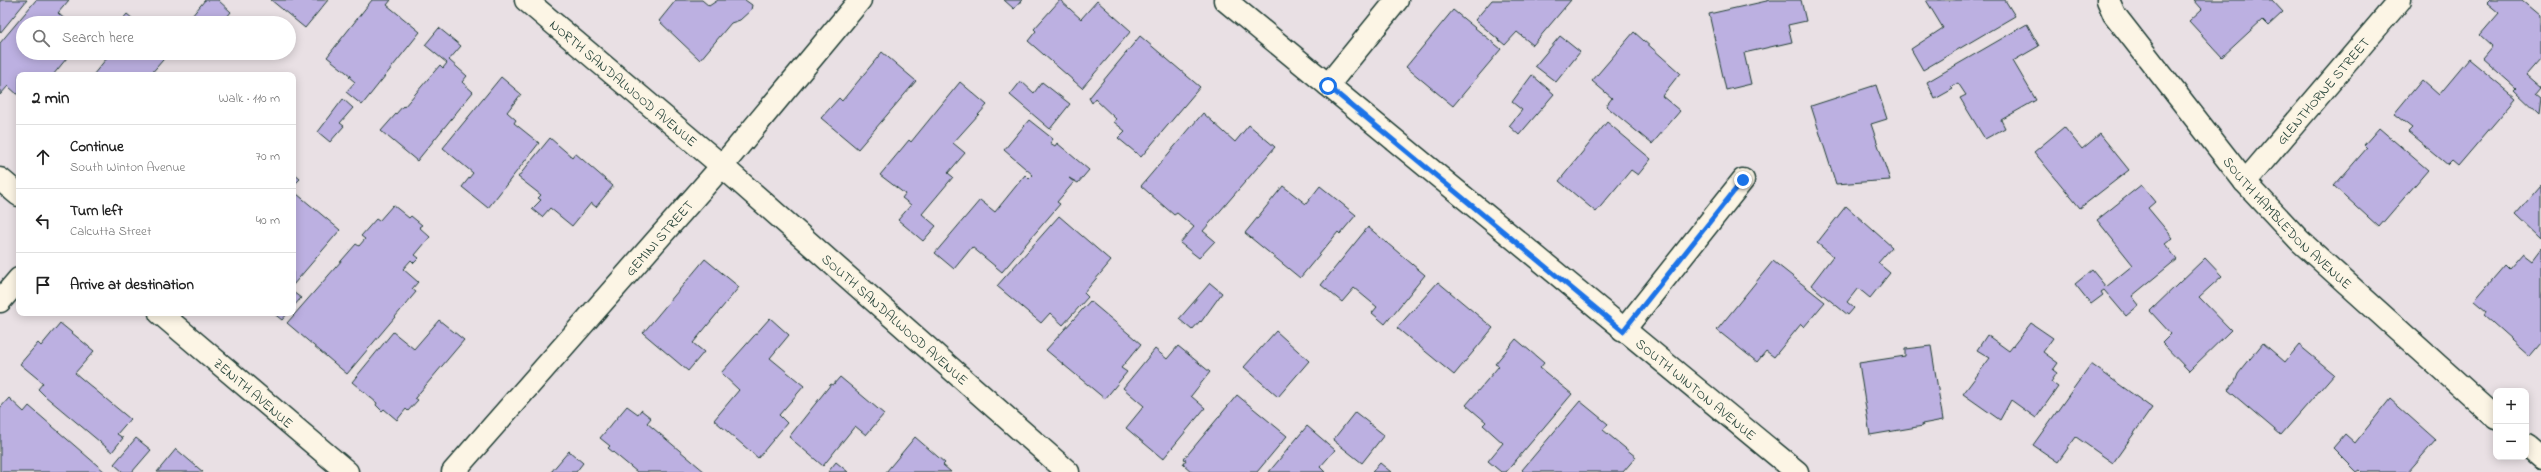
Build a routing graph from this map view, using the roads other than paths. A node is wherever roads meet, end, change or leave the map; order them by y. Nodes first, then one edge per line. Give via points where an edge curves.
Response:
1 (526, 0) edge
2 (860, 0) edge
3 (1225, 0) edge
4 (1397, 0) edge
5 (2108, 0) edge
6 (2400, 0) edge
7 (1328, 86) junction
8 (722, 166) junction
9 (0, 179) edge
10 (1743, 180) dead end
11 (2245, 182) junction
12 (16, 192) edge
13 (16, 282) edge
14 (0, 301) edge
15 (164, 316) edge
16 (1623, 331) junction
17 (2493, 415) edge
18 (2529, 448) edge
19 (2541, 458) edge
20 (1059, 469) edge
21 (347, 472) edge
22 (453, 472) edge
23 (1797, 472) edge

1 - 8 street, NORTH SANDALWOOD AVENUE
2 - 8 street, GEMINI STREET
3 - 7 street, SOUTH WINTON AVENUE
4 - 7 street
5 - 11 street, SOUTH HAMBLEDON AVENUE via 2114,14
6 - 11 street, GLENTHORNE STREET
7 - 16 street, SOUTH WINTON AVENUE
8 - 20 street, SOUTH SANDALWOOD AVENUE
8 - 22 street, GEMINI STREET
9 - 12 street
10 - 16 street
11 - 17 street, SOUTH HAMBLEDON AVENUE via 2300,241
13 - 14 street
15 - 21 street, ZENITH AVENUE
16 - 23 street, SOUTH WINTON AVENUE
18 - 19 street

